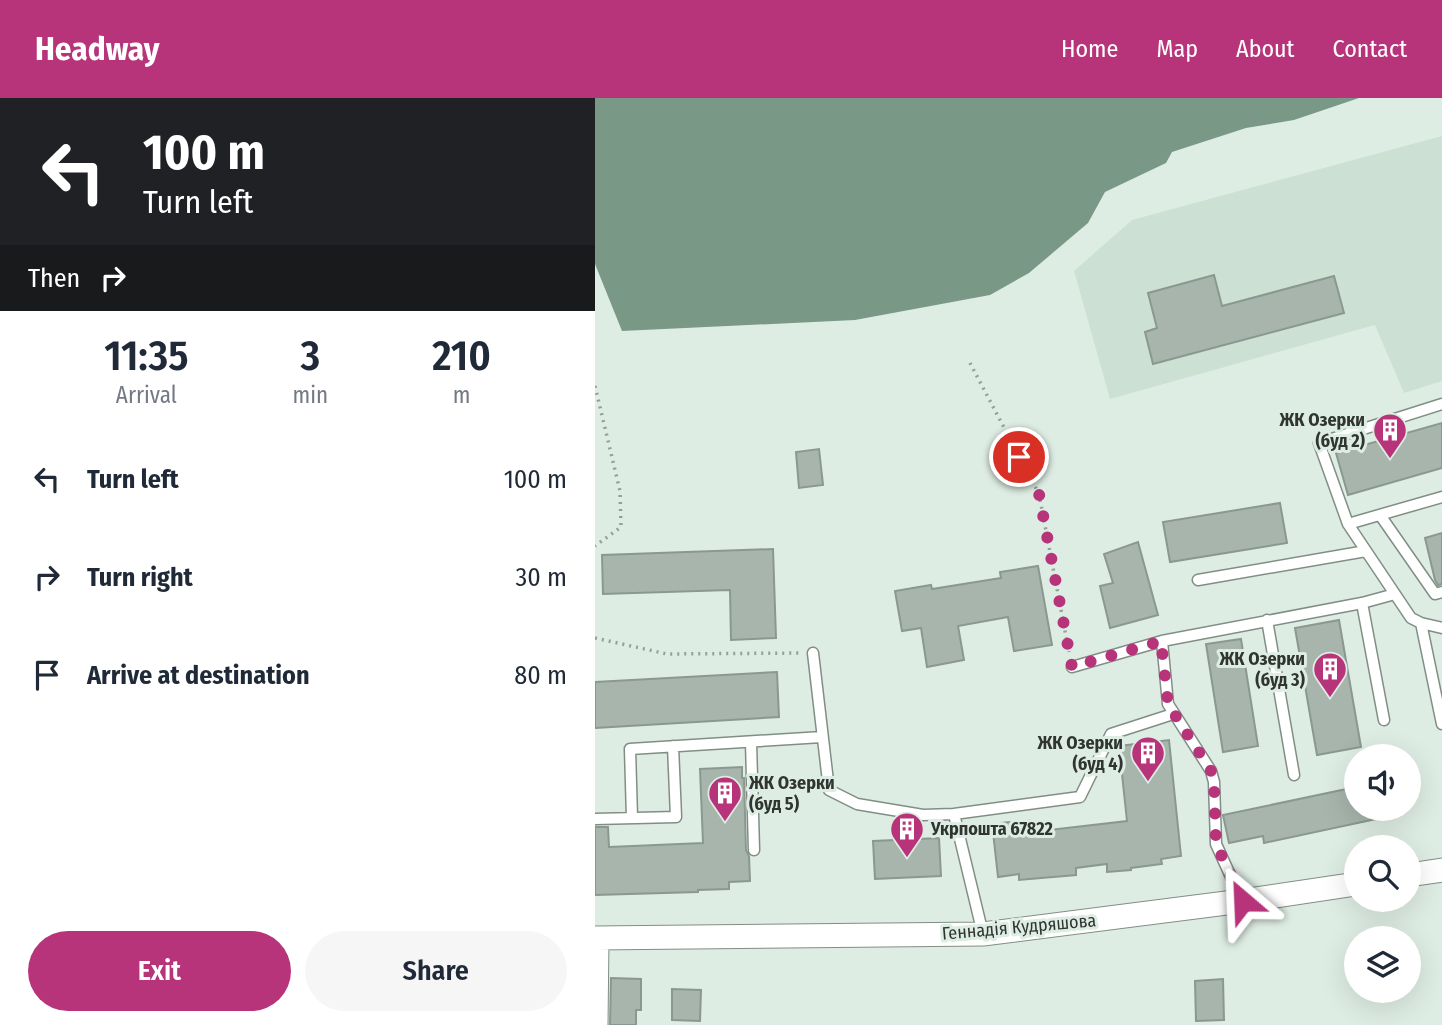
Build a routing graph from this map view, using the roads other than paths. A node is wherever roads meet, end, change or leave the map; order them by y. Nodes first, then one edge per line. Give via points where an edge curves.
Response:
1 (1442, 404) edge
2 (1442, 497) edge
3 (1380, 515) junction
4 (1348, 524) junction
5 (1366, 551) junction
6 (1198, 580) dead end
7 (1442, 593) edge
8 (1395, 594) junction
9 (1362, 603) junction
10 (1267, 620) junction
11 (1422, 623) junction
12 (1442, 628) edge
13 (1161, 641) junction
14 (813, 653) road end
15 (1072, 667) road end
16 (1173, 714) junction
17 (1384, 720) dead end
18 (1442, 724) edge
19 (822, 737) junction
20 (751, 742) junction
21 (673, 746) junction
22 (1294, 775) dead end
23 (954, 814) junction
24 (632, 818) junction
25 (595, 819) edge
26 (754, 850) dead end
27 (1442, 870) edge
28 (1421, 873) edge
29 (1344, 886) edge
30 (1243, 901) junction
31 (983, 934) junction
32 (596, 938) edge
33 (596, 1025) edge

1 - 4 lane via 1319,443
2 - 3 lane
3 - 4 lane
3 - 7 lane via 1435,594
4 - 5 lane
5 - 6 lane
5 - 8 lane
8 - 9 lane
8 - 11 lane via 1411,618
9 - 10 lane
9 - 17 lane
10 - 13 lane
10 - 22 lane
11 - 12 lane
11 - 18 lane
13 - 15 lane
13 - 16 lane
14 - 19 lane
16 - 23 lane via 1111,734 1080,797
16 - 30 lane via 1211,771 1216,844
19 - 20 lane
19 - 23 lane via 828,790 857,804
20 - 21 lane
20 - 26 lane
21 - 24 lane via 631,749
21 - 24 lane via 675,817
23 - 31 lane
24 - 25 lane
27 - 28 street
29 - 30 street, Геннадія Кудряшова
30 - 31 street, Геннадія Кудряшова
31 - 32 street, Геннадія Кудряшова
32 - 33 street

